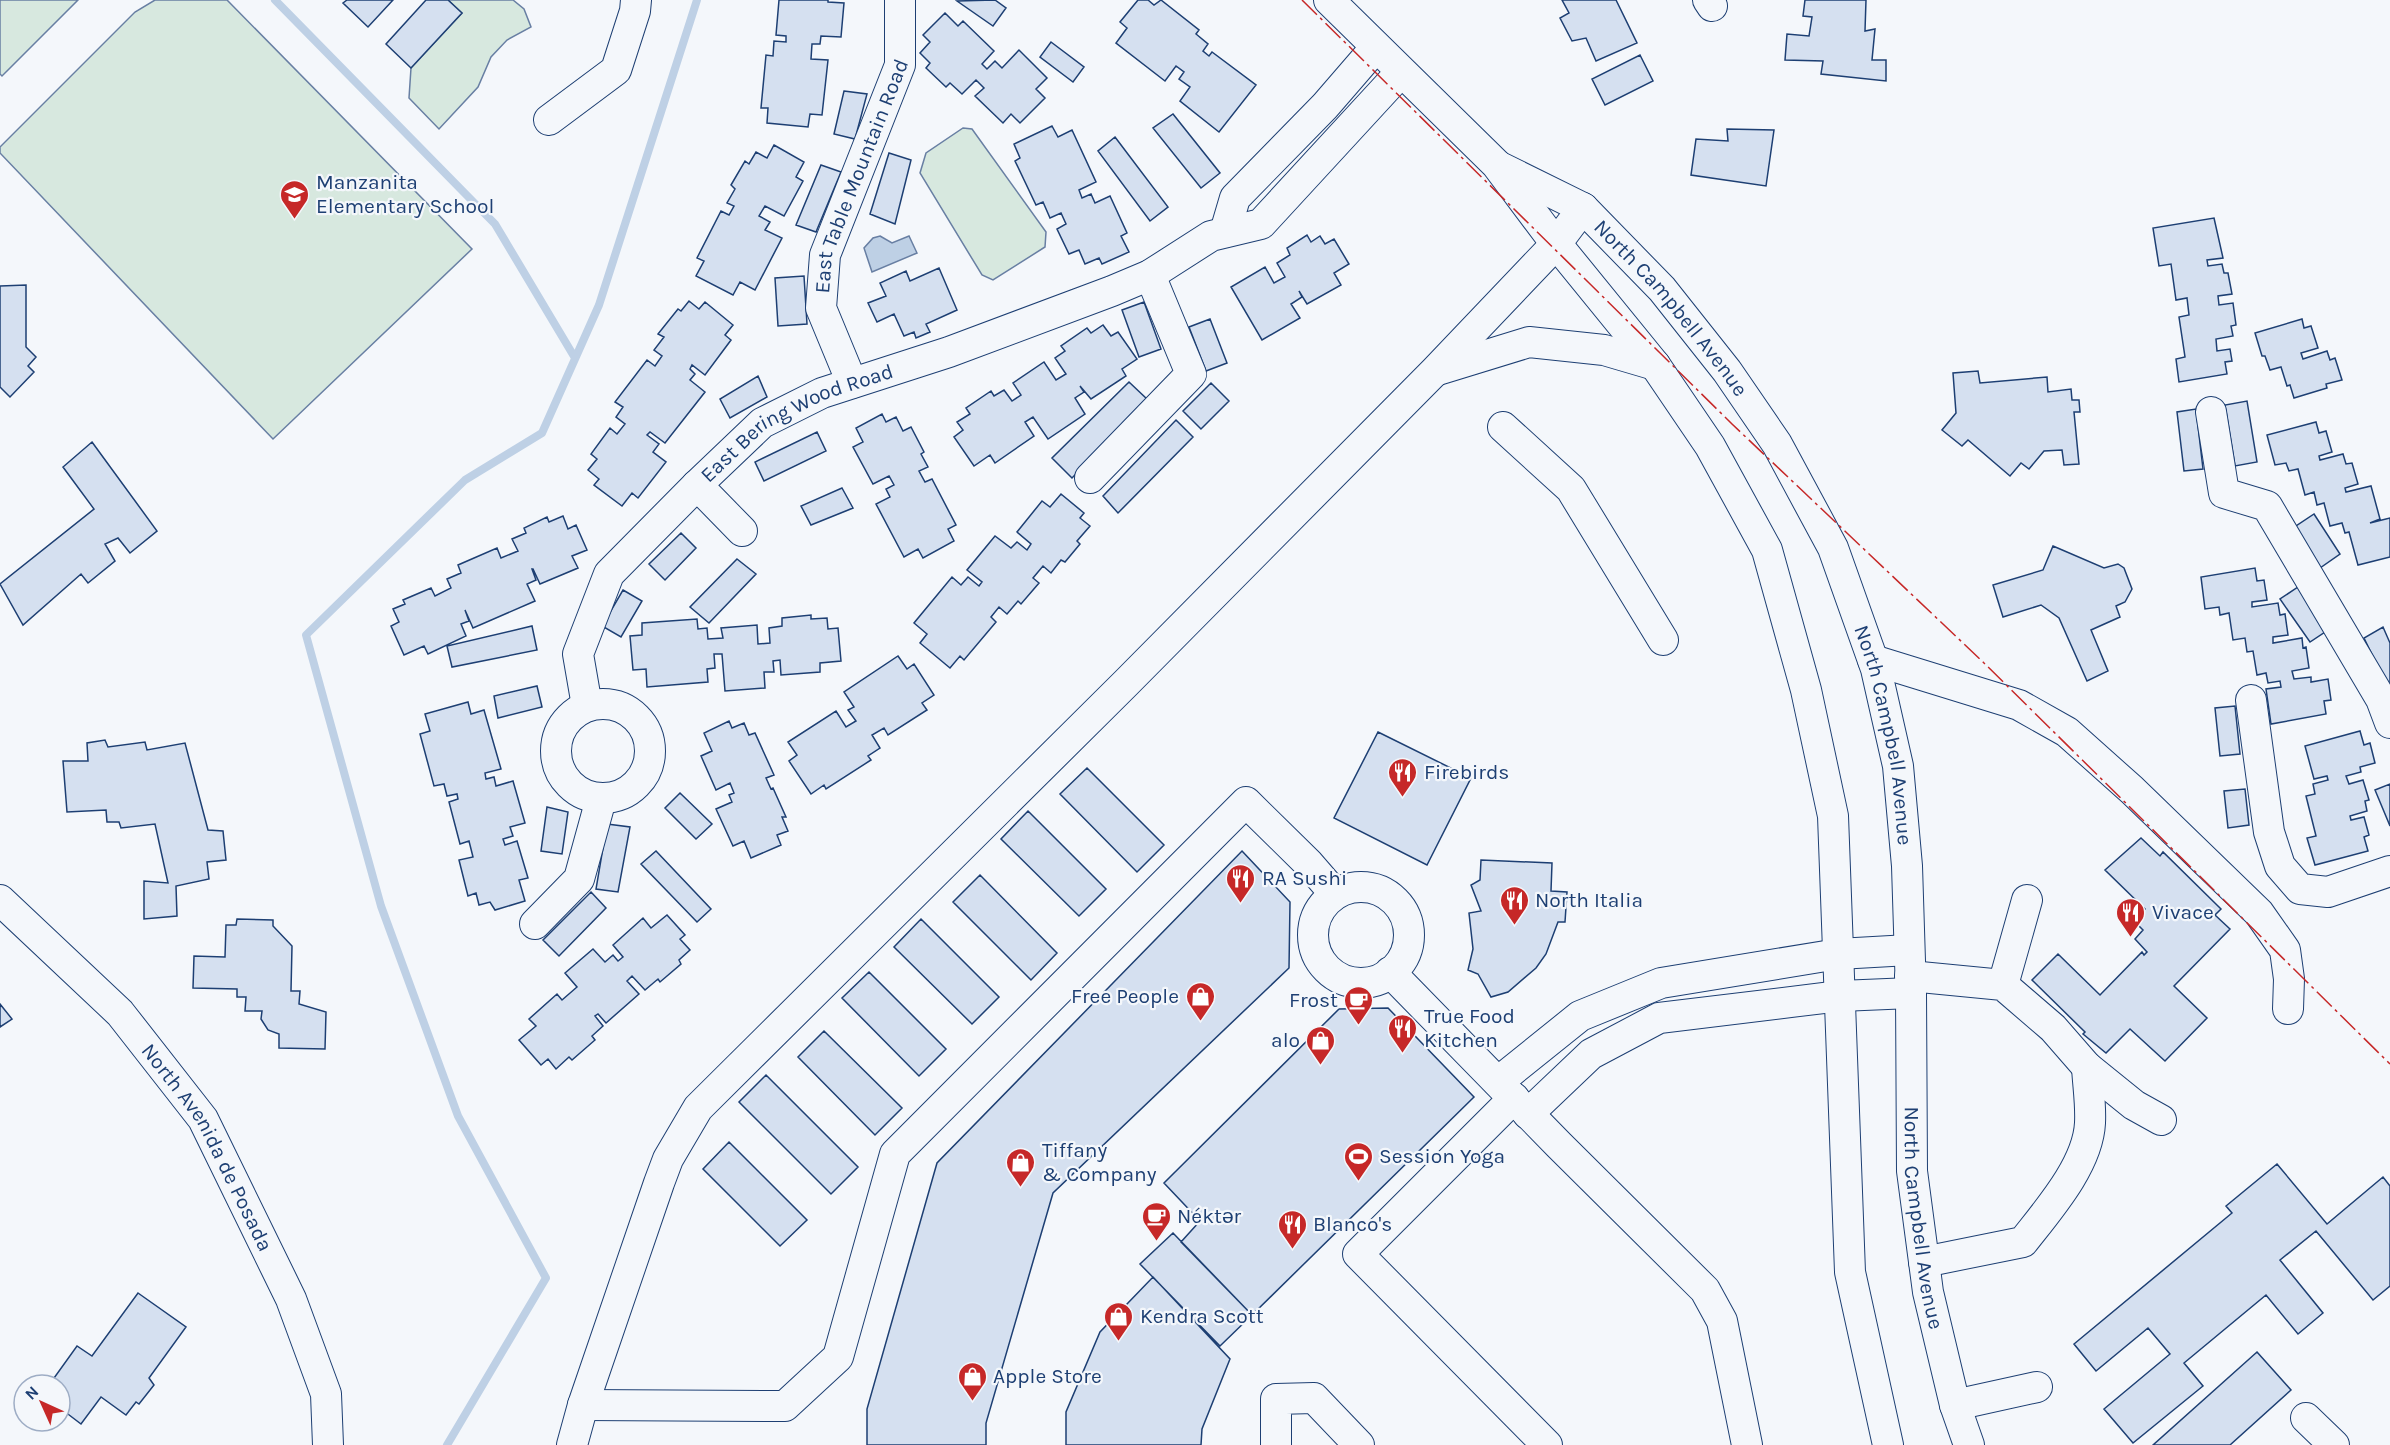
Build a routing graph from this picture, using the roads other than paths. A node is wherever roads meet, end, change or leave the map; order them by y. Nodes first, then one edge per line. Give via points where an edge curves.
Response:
1 (636, 0) edge
2 (900, 0) edge
3 (1329, 0) edge
4 (1376, 47) junction
5 (1401, 72) junction
6 (549, 120) dead end
7 (1496, 164) junction
8 (1583, 208) junction
9 (1225, 232) junction
10 (1556, 244) junction
11 (1150, 274) junction
12 (1655, 365) junction
13 (1435, 371) junction
14 (852, 382) junction
15 (2211, 412) dead end
16 (1503, 427) dead end
17 (1090, 478) dead end
18 (697, 485) junction
19 (742, 531) dead end
20 (1663, 640) dead end
21 (1873, 660) junction
22 (2251, 700) dead end
23 (587, 706) junction
24 (2390, 723) edge
25 (601, 799) junction
26 (2390, 871) edge
27 (1335, 894) junction
28 (0, 900) edge
29 (2027, 900) dead end
30 (535, 924) dead end
31 (1838, 954) junction
32 (1390, 972) junction
33 (1910, 973) junction
34 (2003, 985) junction
35 (1840, 996) junction
36 (2288, 1009) dead end
37 (2088, 1067) junction
38 (1514, 1098) junction
39 (2161, 1120) dead end
40 (1924, 1262) junction
41 (2037, 1387) dead end
42 (583, 1405) junction
43 (1954, 1405) junction
44 (2306, 1418) dead end
45 (328, 1445) edge
46 (572, 1445) edge
47 (1276, 1445) edge
48 (1359, 1445) edge
49 (1547, 1445) edge
50 (1747, 1445) edge
51 (1888, 1445) edge
52 (1968, 1445) edge
53 (2334, 1445) edge

1 - 6 street via 616,70
2 - 14 street, East Table Mountain Road via 900,65 825,255 821,308
3 - 4 street, North Campbell Avenue
4 - 5 street, North Campbell Avenue
4 - 9 street via 1235,198
5 - 7 street, North Campbell Avenue
5 - 9 street via 1261,224
7 - 8 street, North Campbell Avenue
7 - 10 street, North Campbell Avenue
8 - 10 street
8 - 21 street, North Campbell Avenue via 1662,289 1727,370 1777,444 1831,541
9 - 11 street, East Bering Wood Road via 1211,236
10 - 12 street, North Campbell Avenue
10 - 13 street
11 - 14 street, East Bering Wood Road via 948,352
11 - 17 street via 1191,374
12 - 13 street via 1604,350 1529,342
12 - 31 street, North Campbell Avenue via 1710,446 1767,550 1806,690 1833,816
13 - 42 street via 699,1108 668,1159
14 - 18 street, East Bering Wood Road via 762,423
15 - 24 street via 2224,493 2267,506 2381,699
16 - 20 street via 1571,489
18 - 19 street
18 - 23 street, East Bering Wood Road via 609,574 578,654
21 - 33 street, North Campbell Avenue via 1898,766 1907,866
21 - 36 street via 2019,705 2067,732 2259,913 2285,950
22 - 26 street via 2269,832 2280,866 2300,889 2328,892
23 - 25 street via 562,727 556,742 556,759 571,787 585,796
23 - 25 street via 618,706 637,719 649,738 651,754 639,783 627,793
25 - 30 street via 579,879
27 - 32 street via 1350,887 1382,891 1405,914 1407,946 1401,961
27 - 32 street via 1320,911 1313,933 1321,962 1332,973 1361,983
27 - 42 street via 1246,802 895,1154 838,1357 785,1406
28 - 45 street, North Avenida de Posada via 120,1013 204,1119 291,1299 326,1394
29 - 34 street
31 - 33 street
31 - 35 street, North Campbell Avenue
31 - 38 street via 1661,983 1580,1016
32 - 38 street
33 - 34 street
33 - 35 street
33 - 40 street, North Campbell Avenue via 1912,1171
34 - 37 street via 2053,1028
35 - 38 street via 1659,1018
35 - 51 street, North Campbell Avenue via 1850,1272
37 - 39 street via 2134,1105
37 - 40 street via 2090,1125 2081,1159 2023,1242
38 - 49 street via 1358,1254
38 - 50 street via 1705,1290 1722,1321
40 - 43 street, North Campbell Avenue
41 - 43 street
42 - 46 street
43 - 52 street, North Campbell Avenue
44 - 53 street
47 - 48 street via 1276,1399 1314,1398

